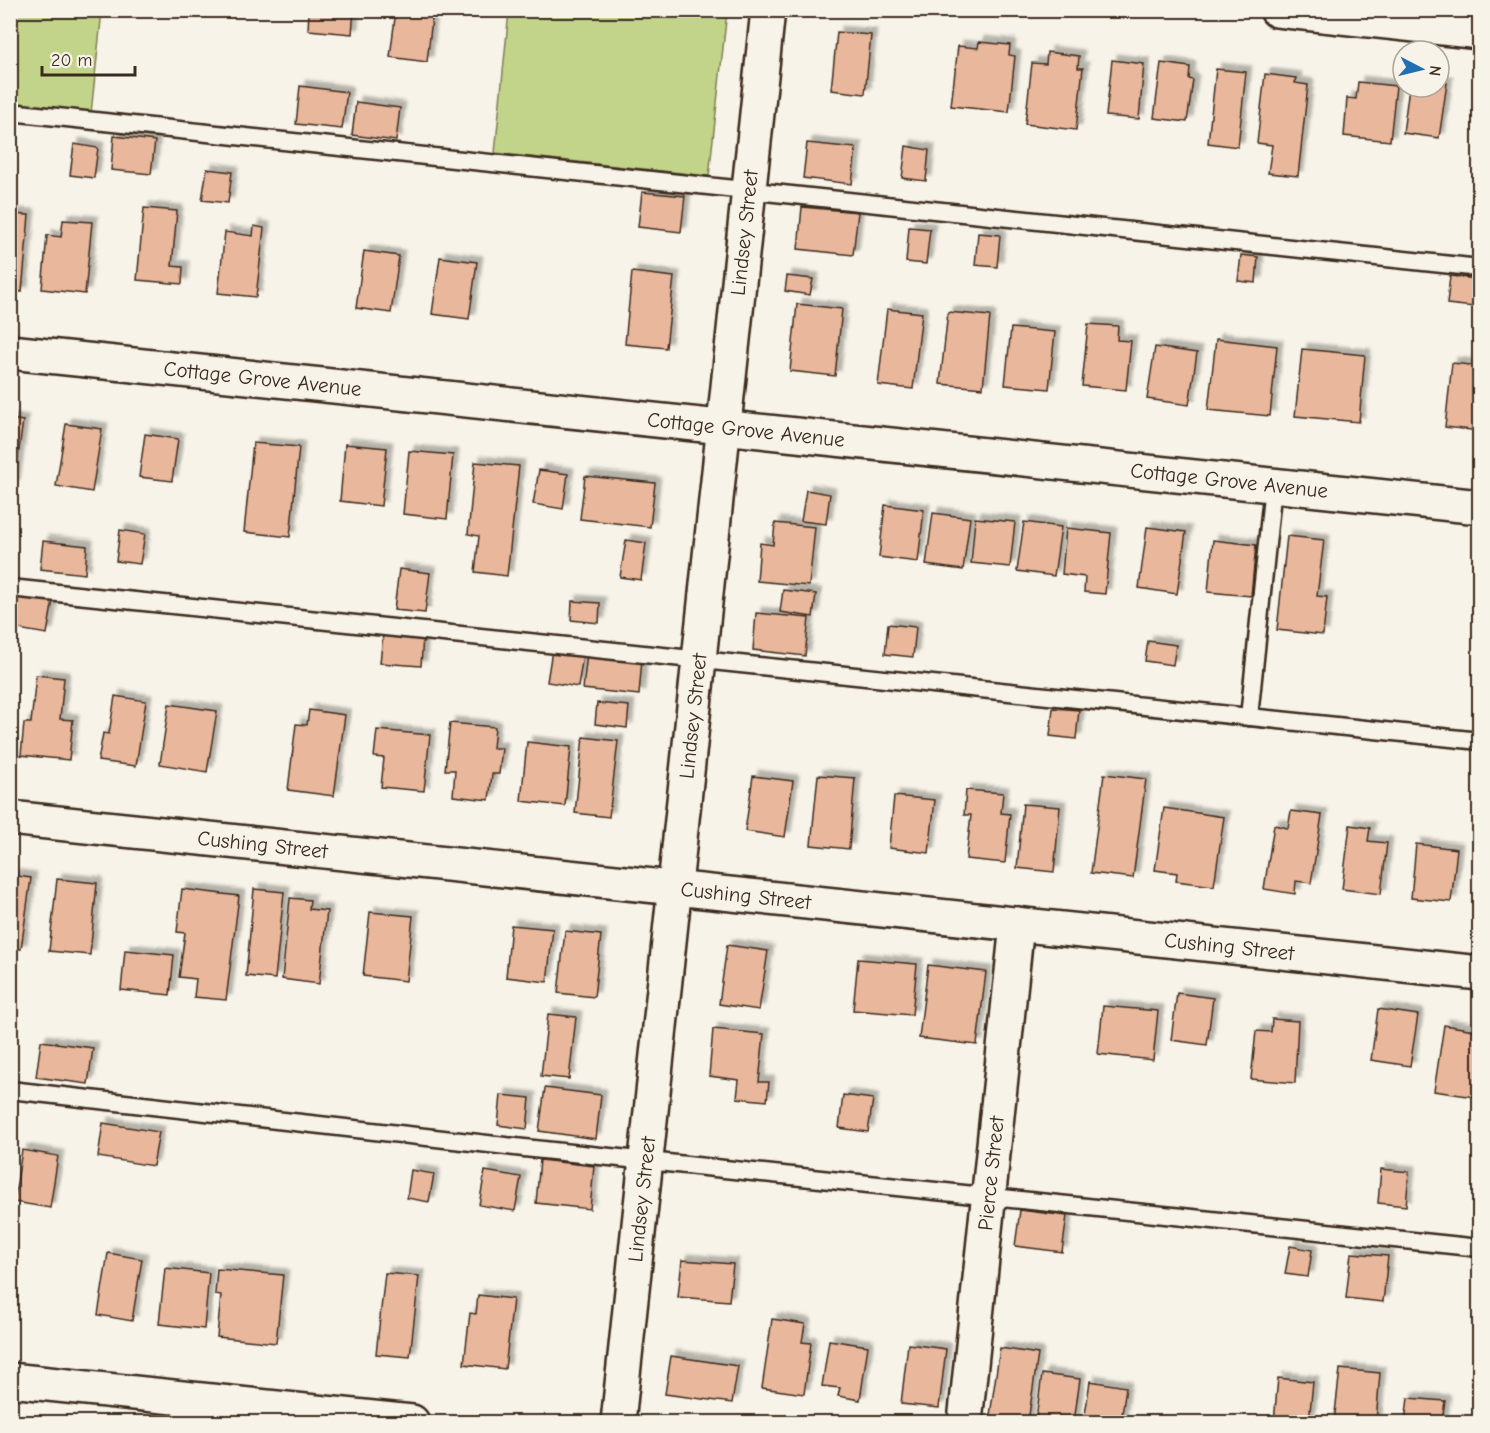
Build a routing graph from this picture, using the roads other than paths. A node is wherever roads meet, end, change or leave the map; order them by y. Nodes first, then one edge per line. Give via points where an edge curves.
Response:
1 (768, 10) edge
2 (1277, 10) edge
3 (1479, 32) edge
4 (10, 112) edge
5 (749, 189) junction
6 (1479, 268) edge
7 (10, 352) edge
8 (723, 426) junction
9 (1273, 486) junction
10 (1479, 507) edge
11 (10, 588) edge
12 (699, 658) junction
13 (1249, 717) junction
14 (1479, 741) edge
15 (10, 818) edge
16 (673, 887) junction
17 (1017, 924) junction
18 (1479, 973) edge
19 (10, 1090) edge
20 (645, 1160) junction
21 (989, 1196) junction
22 (1479, 1248) edge
23 (10, 1380) edge
24 (412, 1422) edge
25 (618, 1422) edge
26 (965, 1422) edge

1 - 5 street, Lindsey Street
2 - 3 street
4 - 5 lane
5 - 6 lane
5 - 8 street, Lindsey Street
7 - 8 street, Cottage Grove Avenue
8 - 9 street, Cottage Grove Avenue
8 - 12 street, Lindsey Street
9 - 10 street, Cottage Grove Avenue
9 - 13 lane
11 - 12 lane
12 - 13 lane
12 - 16 street, Lindsey Street
13 - 14 lane
15 - 16 street, Cushing Street
16 - 17 street, Cushing Street
16 - 20 street, Lindsey Street
17 - 18 street, Cushing Street
17 - 21 street, Pierce Street
19 - 20 lane
20 - 21 lane
20 - 25 street, Lindsey Street
21 - 22 lane
21 - 26 street, Pierce Street
23 - 24 street

